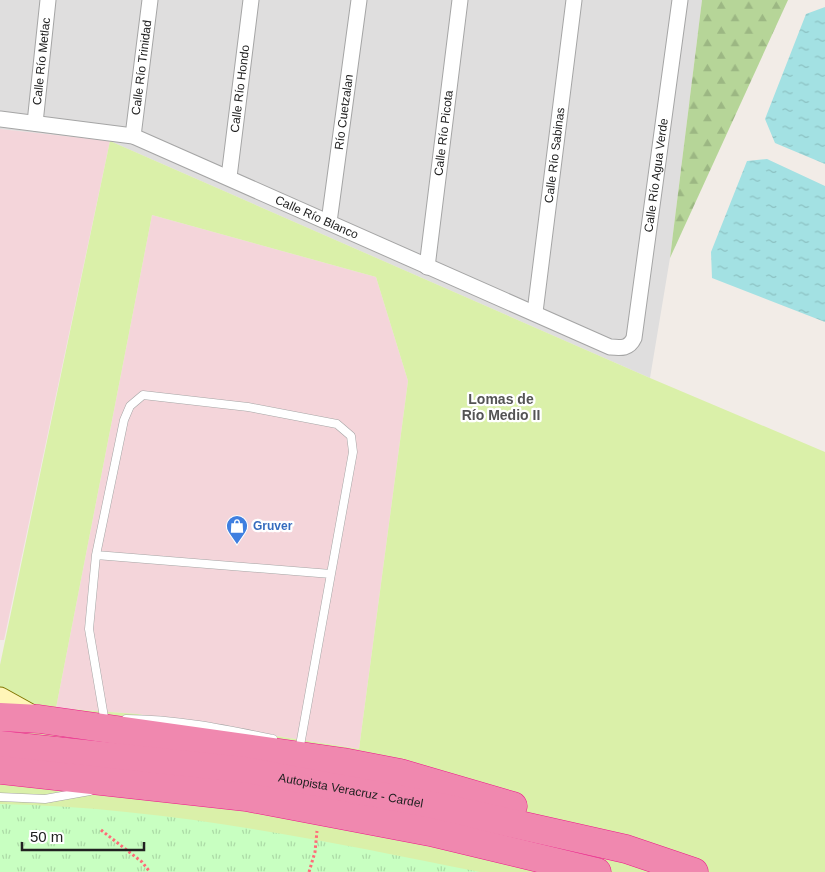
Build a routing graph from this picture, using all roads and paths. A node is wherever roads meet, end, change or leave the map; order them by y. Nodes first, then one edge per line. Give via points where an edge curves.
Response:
1 (48, 0) edge
2 (150, 0) edge
3 (251, 0) edge
4 (359, 0) edge
5 (460, 0) edge
6 (574, 0) edge
7 (680, 0) edge
8 (0, 119) edge
9 (36, 123) junction
10 (133, 136) junction
11 (229, 177) junction
12 (329, 222) junction
13 (427, 267) junction
14 (535, 312) junction
15 (626, 347) joint
16 (96, 555) junction
17 (332, 574) junction
18 (0, 698) edge
19 (0, 717) edge
20 (39, 719) junction
21 (105, 724) junction
22 (0, 745) edge
23 (292, 747) junction
24 (0, 770) edge
25 (130, 784) junction
26 (0, 797) edge
27 (315, 810) junction
28 (101, 830) dead end
29 (563, 835) junction
30 (150, 872) edge
31 (309, 872) edge
32 (597, 872) edge
33 (694, 872) edge

1 - 9 street, Calle Río Metlac
2 - 10 street, Calle Río Trinidad
3 - 11 street, Calle Río Hondo
4 - 12 street, Río Cuetzalan
5 - 13 street, Calle Río Picota
6 - 14 street, Calle Río Sabinas
7 - 15 street, Calle Río Agua Verde via 634,338
8 - 9 street, Calle Río Blanco
9 - 10 street, Calle Río Blanco
10 - 11 street, Calle Río Blanco
11 - 12 street, Calle Río Blanco
12 - 13 street, Calle Río Blanco
13 - 14 street, Calle Río Blanco
14 - 15 street, Calle Río Blanco via 610,346
16 - 17 lane
16 - 17 lane via 124,420 130,406 143,395 248,408 337,424 351,436 353,452
16 - 21 lane via 89,629
17 - 23 lane
18 - 20 main road
19 - 20 highway
20 - 21 highway
21 - 23 highway
22 - 29 highway, Autopista Veracruz - Cardel via 244,771 435,806
23 - 29 highway via 400,773 523,809 549,822
24 - 25 highway, Autopista Veracruz - Cardel
25 - 26 lane via 45,799
25 - 27 highway, Autopista Veracruz - Cardel via 246,797
27 - 31 path via 317,839
27 - 32 highway, Autopista Veracruz - Cardel via 430,832
28 - 30 path
29 - 33 highway, Autopista Veracruz - Cardel via 626,849

